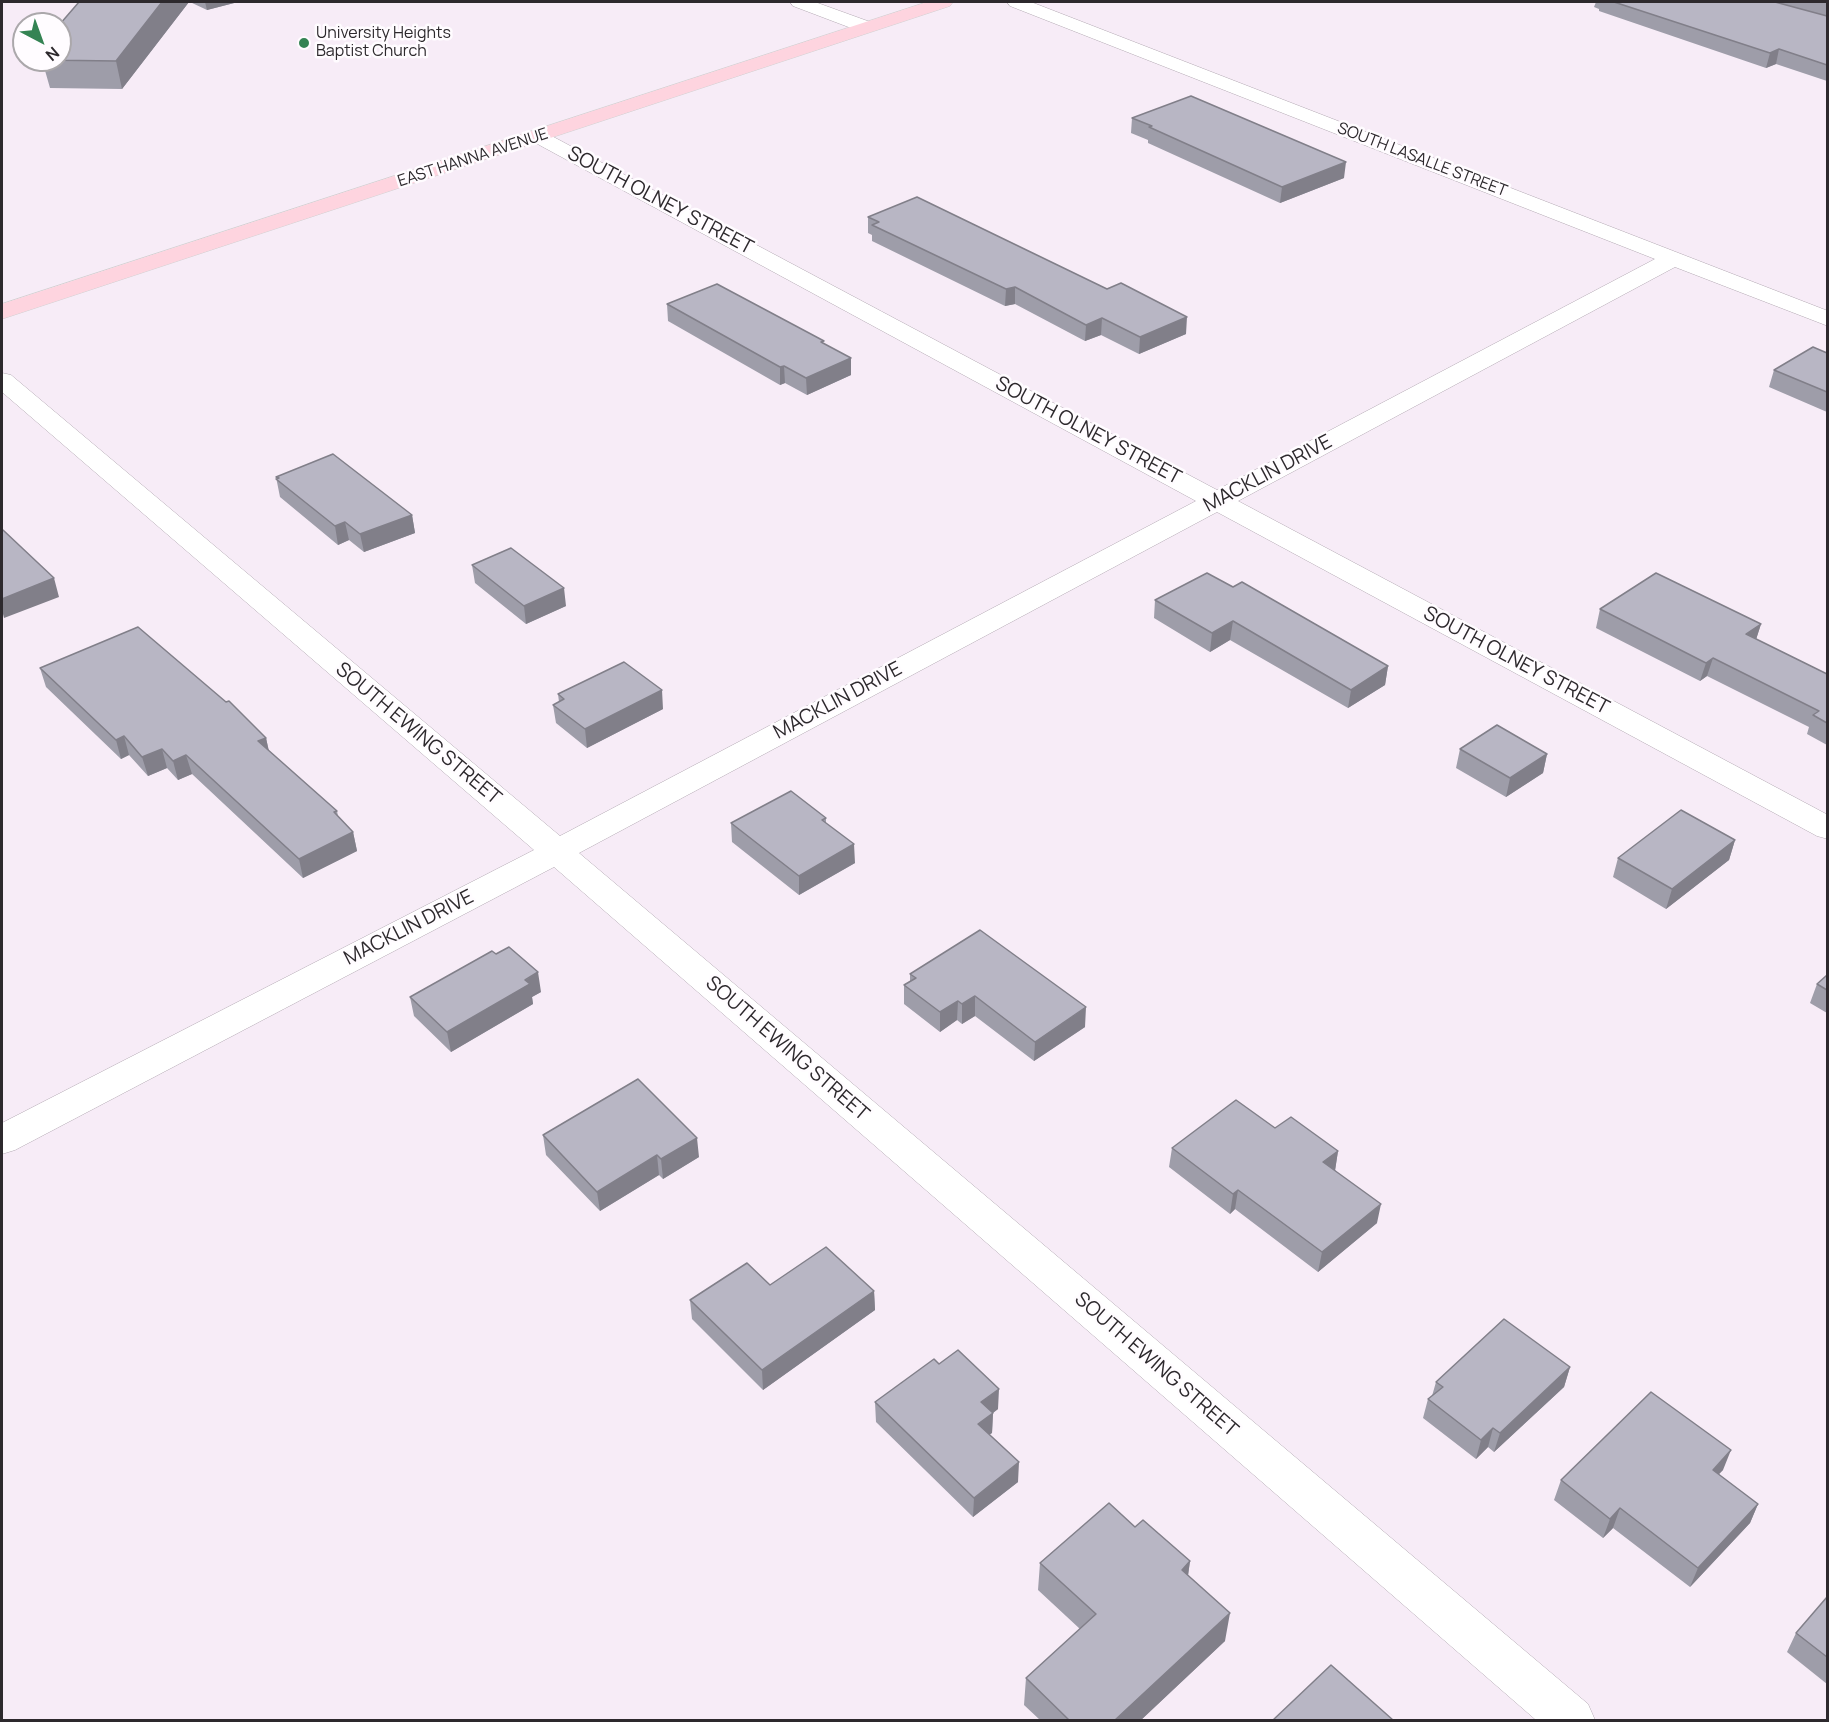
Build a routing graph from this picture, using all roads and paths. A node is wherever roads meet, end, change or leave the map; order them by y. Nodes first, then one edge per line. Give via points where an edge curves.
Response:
1 (799, 2) edge
2 (944, 2) edge
3 (1016, 2) edge
4 (866, 27) junction
5 (539, 137) junction
6 (1673, 259) junction
7 (2, 312) edge
8 (1827, 319) edge
9 (2, 380) edge
10 (1218, 500) junction
11 (1827, 829) edge
12 (556, 852) junction
13 (2, 1140) edge
14 (1571, 1720) edge

1 - 4 street
2 - 4 main road, EAST HANNA AVENUE
3 - 6 street, SOUTH LASALLE STREET
4 - 5 main road, EAST HANNA AVENUE
5 - 7 main road, EAST HANNA AVENUE
5 - 10 street, SOUTH OLNEY STREET
6 - 8 street, SOUTH LASALLE STREET
6 - 10 street, MACKLIN DRIVE
9 - 12 street, SOUTH EWING STREET
10 - 11 street, SOUTH OLNEY STREET
10 - 12 street, MACKLIN DRIVE
12 - 13 street, MACKLIN DRIVE
12 - 14 street, SOUTH EWING STREET

